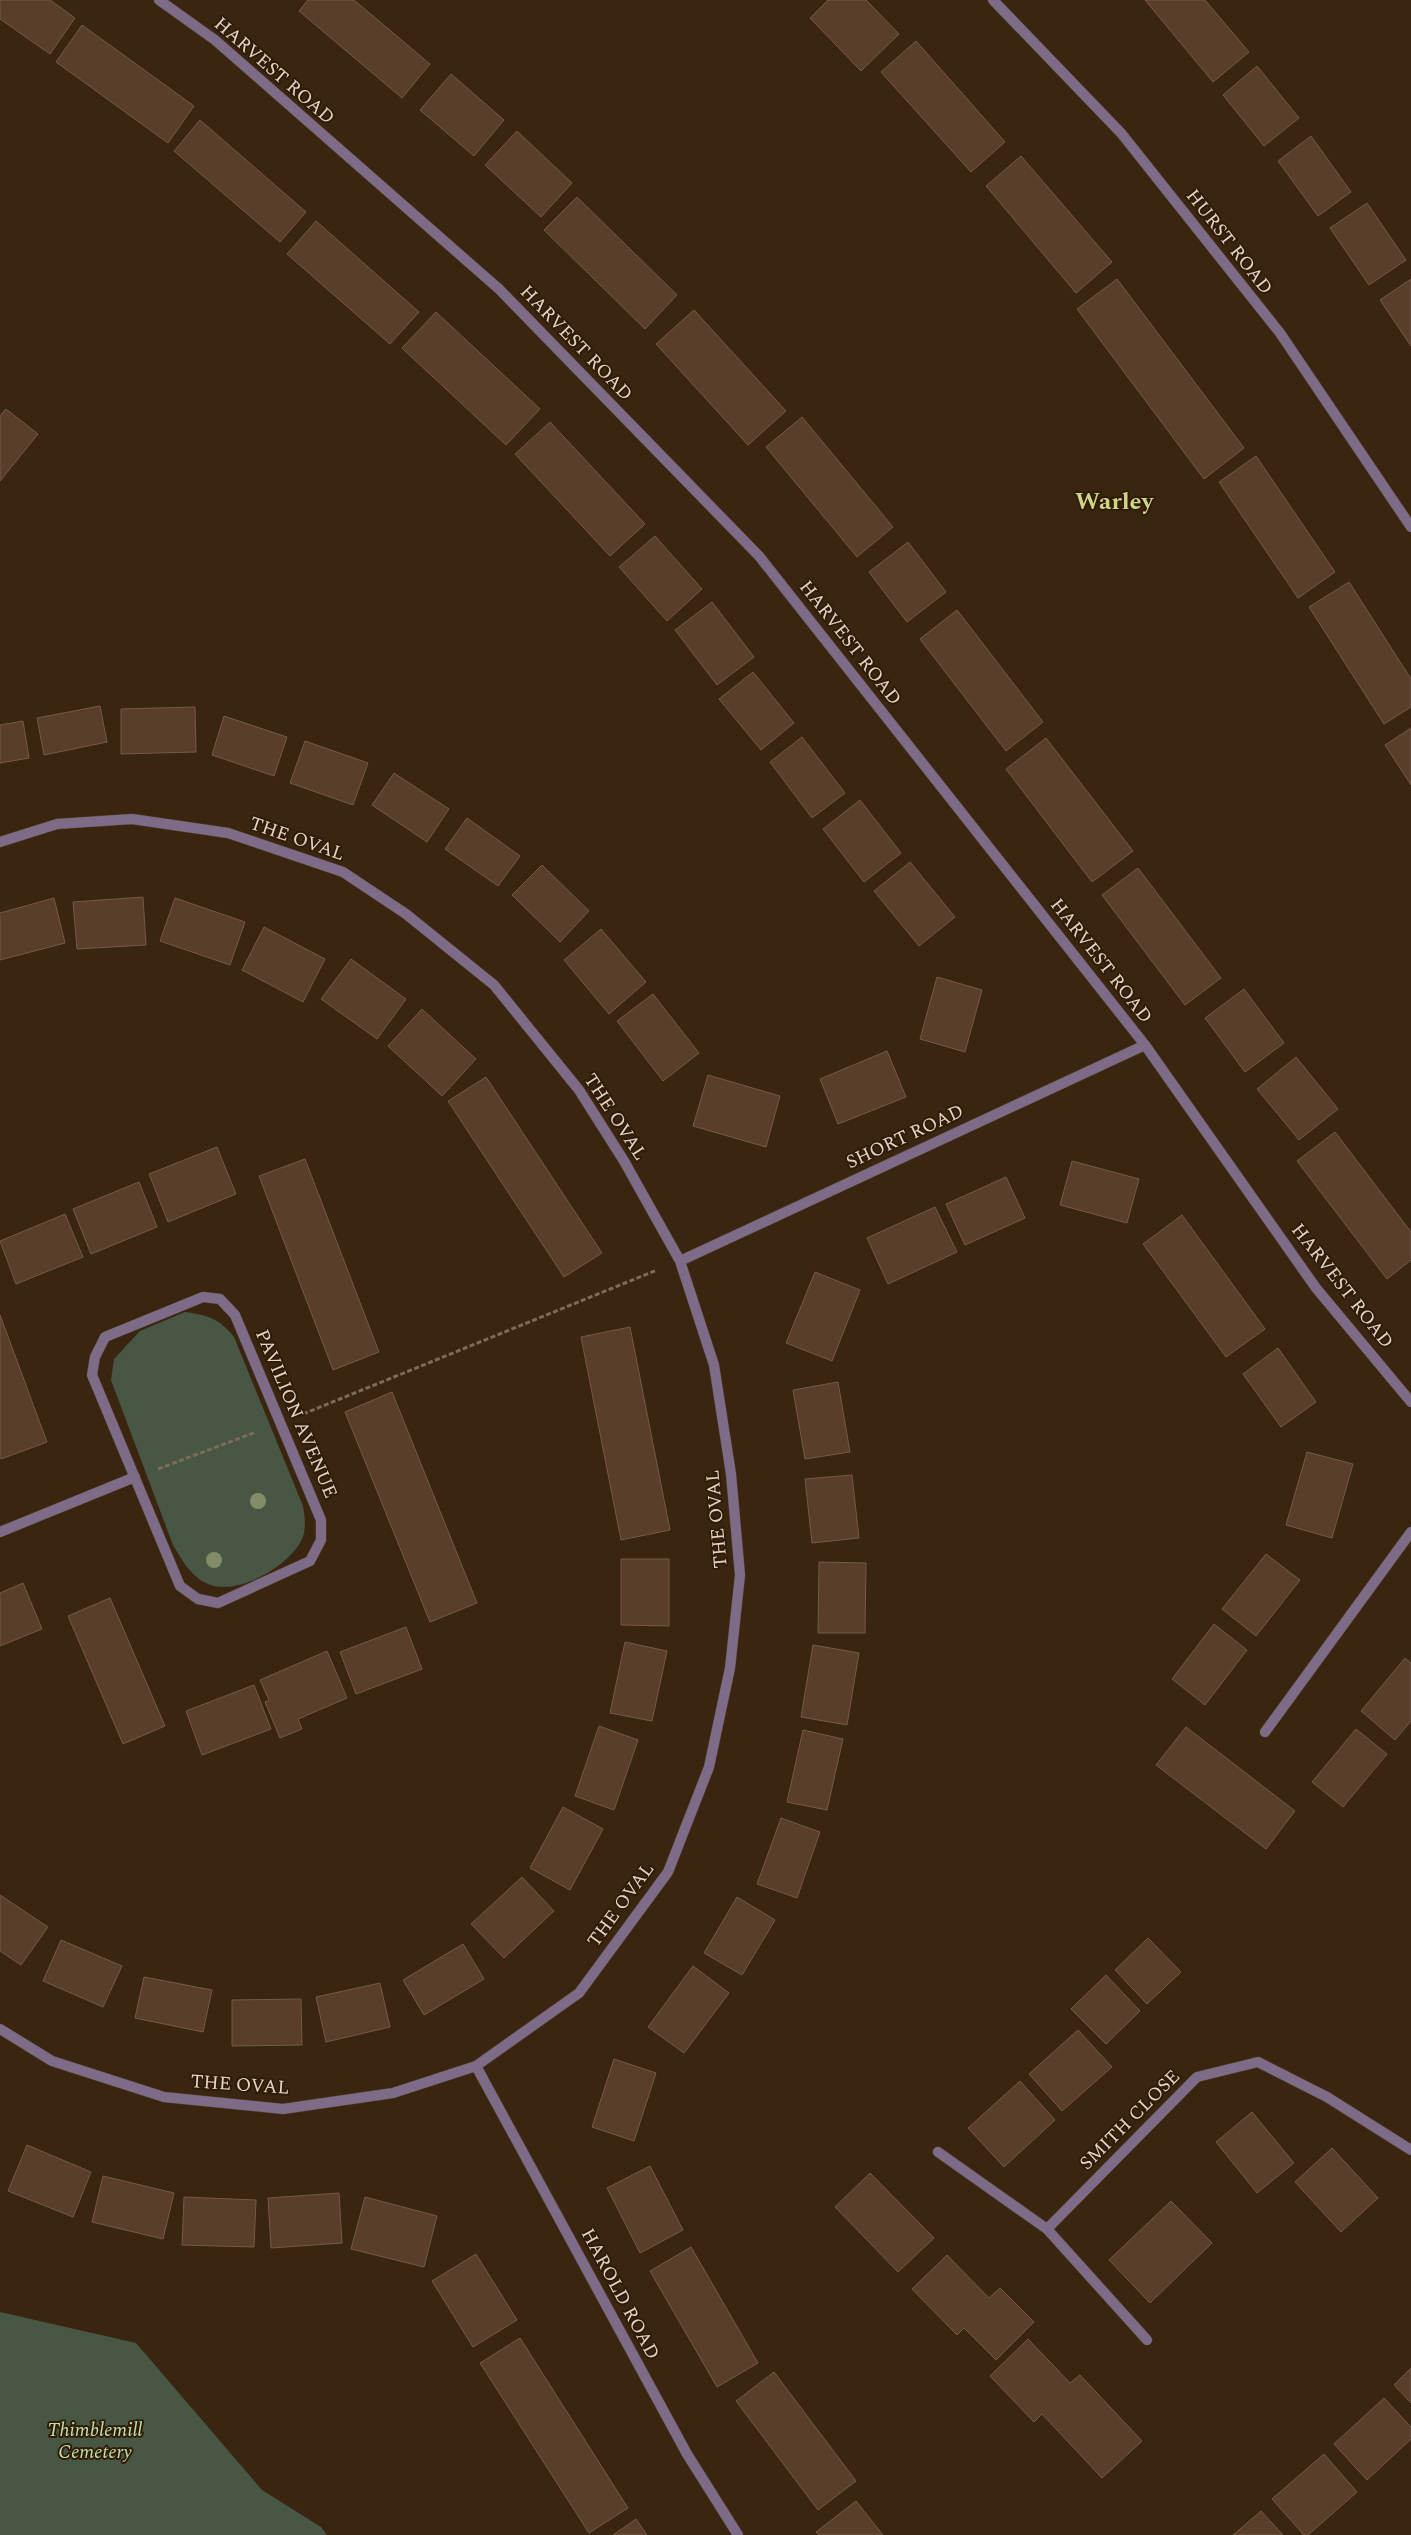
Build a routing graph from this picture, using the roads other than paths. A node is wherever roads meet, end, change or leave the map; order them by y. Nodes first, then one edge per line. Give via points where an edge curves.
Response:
1 (158, 0) edge
2 (993, 0) edge
3 (1411, 527) edge
4 (0, 842) edge
5 (1145, 1045) junction
6 (680, 1261) junction
7 (1411, 1402) edge
8 (135, 1477) junction
9 (0, 1532) edge
10 (1411, 1532) edge
11 (1265, 1732) dead end
12 (0, 2029) edge
13 (476, 2066) junction
14 (1411, 2150) edge
15 (938, 2152) dead end
16 (1046, 2229) junction
17 (1147, 2340) dead end
18 (738, 2535) edge

1 - 5 street, HARVEST ROAD via 215,40 499,289 759,556
2 - 3 street, HURST ROAD via 1121,133 1280,333
4 - 6 street, THE OVAL via 57,824 132,819 228,833 343,872 406,914 494,985 579,1090 624,1161
5 - 6 street, SHORT ROAD
5 - 7 street, HARVEST ROAD via 1316,1288
6 - 13 street, THE OVAL via 714,1365 731,1474 740,1575 730,1668 709,1767 668,1872 579,1993
8 - 8 street, PAVILION AVENUE via 180,1586 198,1599 218,1603 310,1561 322,1540 321,1520 235,1315 220,1298 203,1297 105,1336 94,1357 92,1375
8 - 9 street
10 - 11 street
12 - 13 street, THE OVAL via 52,2061 164,2097 283,2109 393,2093
13 - 18 street, HAROLD ROAD via 687,2454
14 - 16 street, SMITH CLOSE via 1326,2097 1258,2062 1197,2078
15 - 16 street
16 - 17 street

